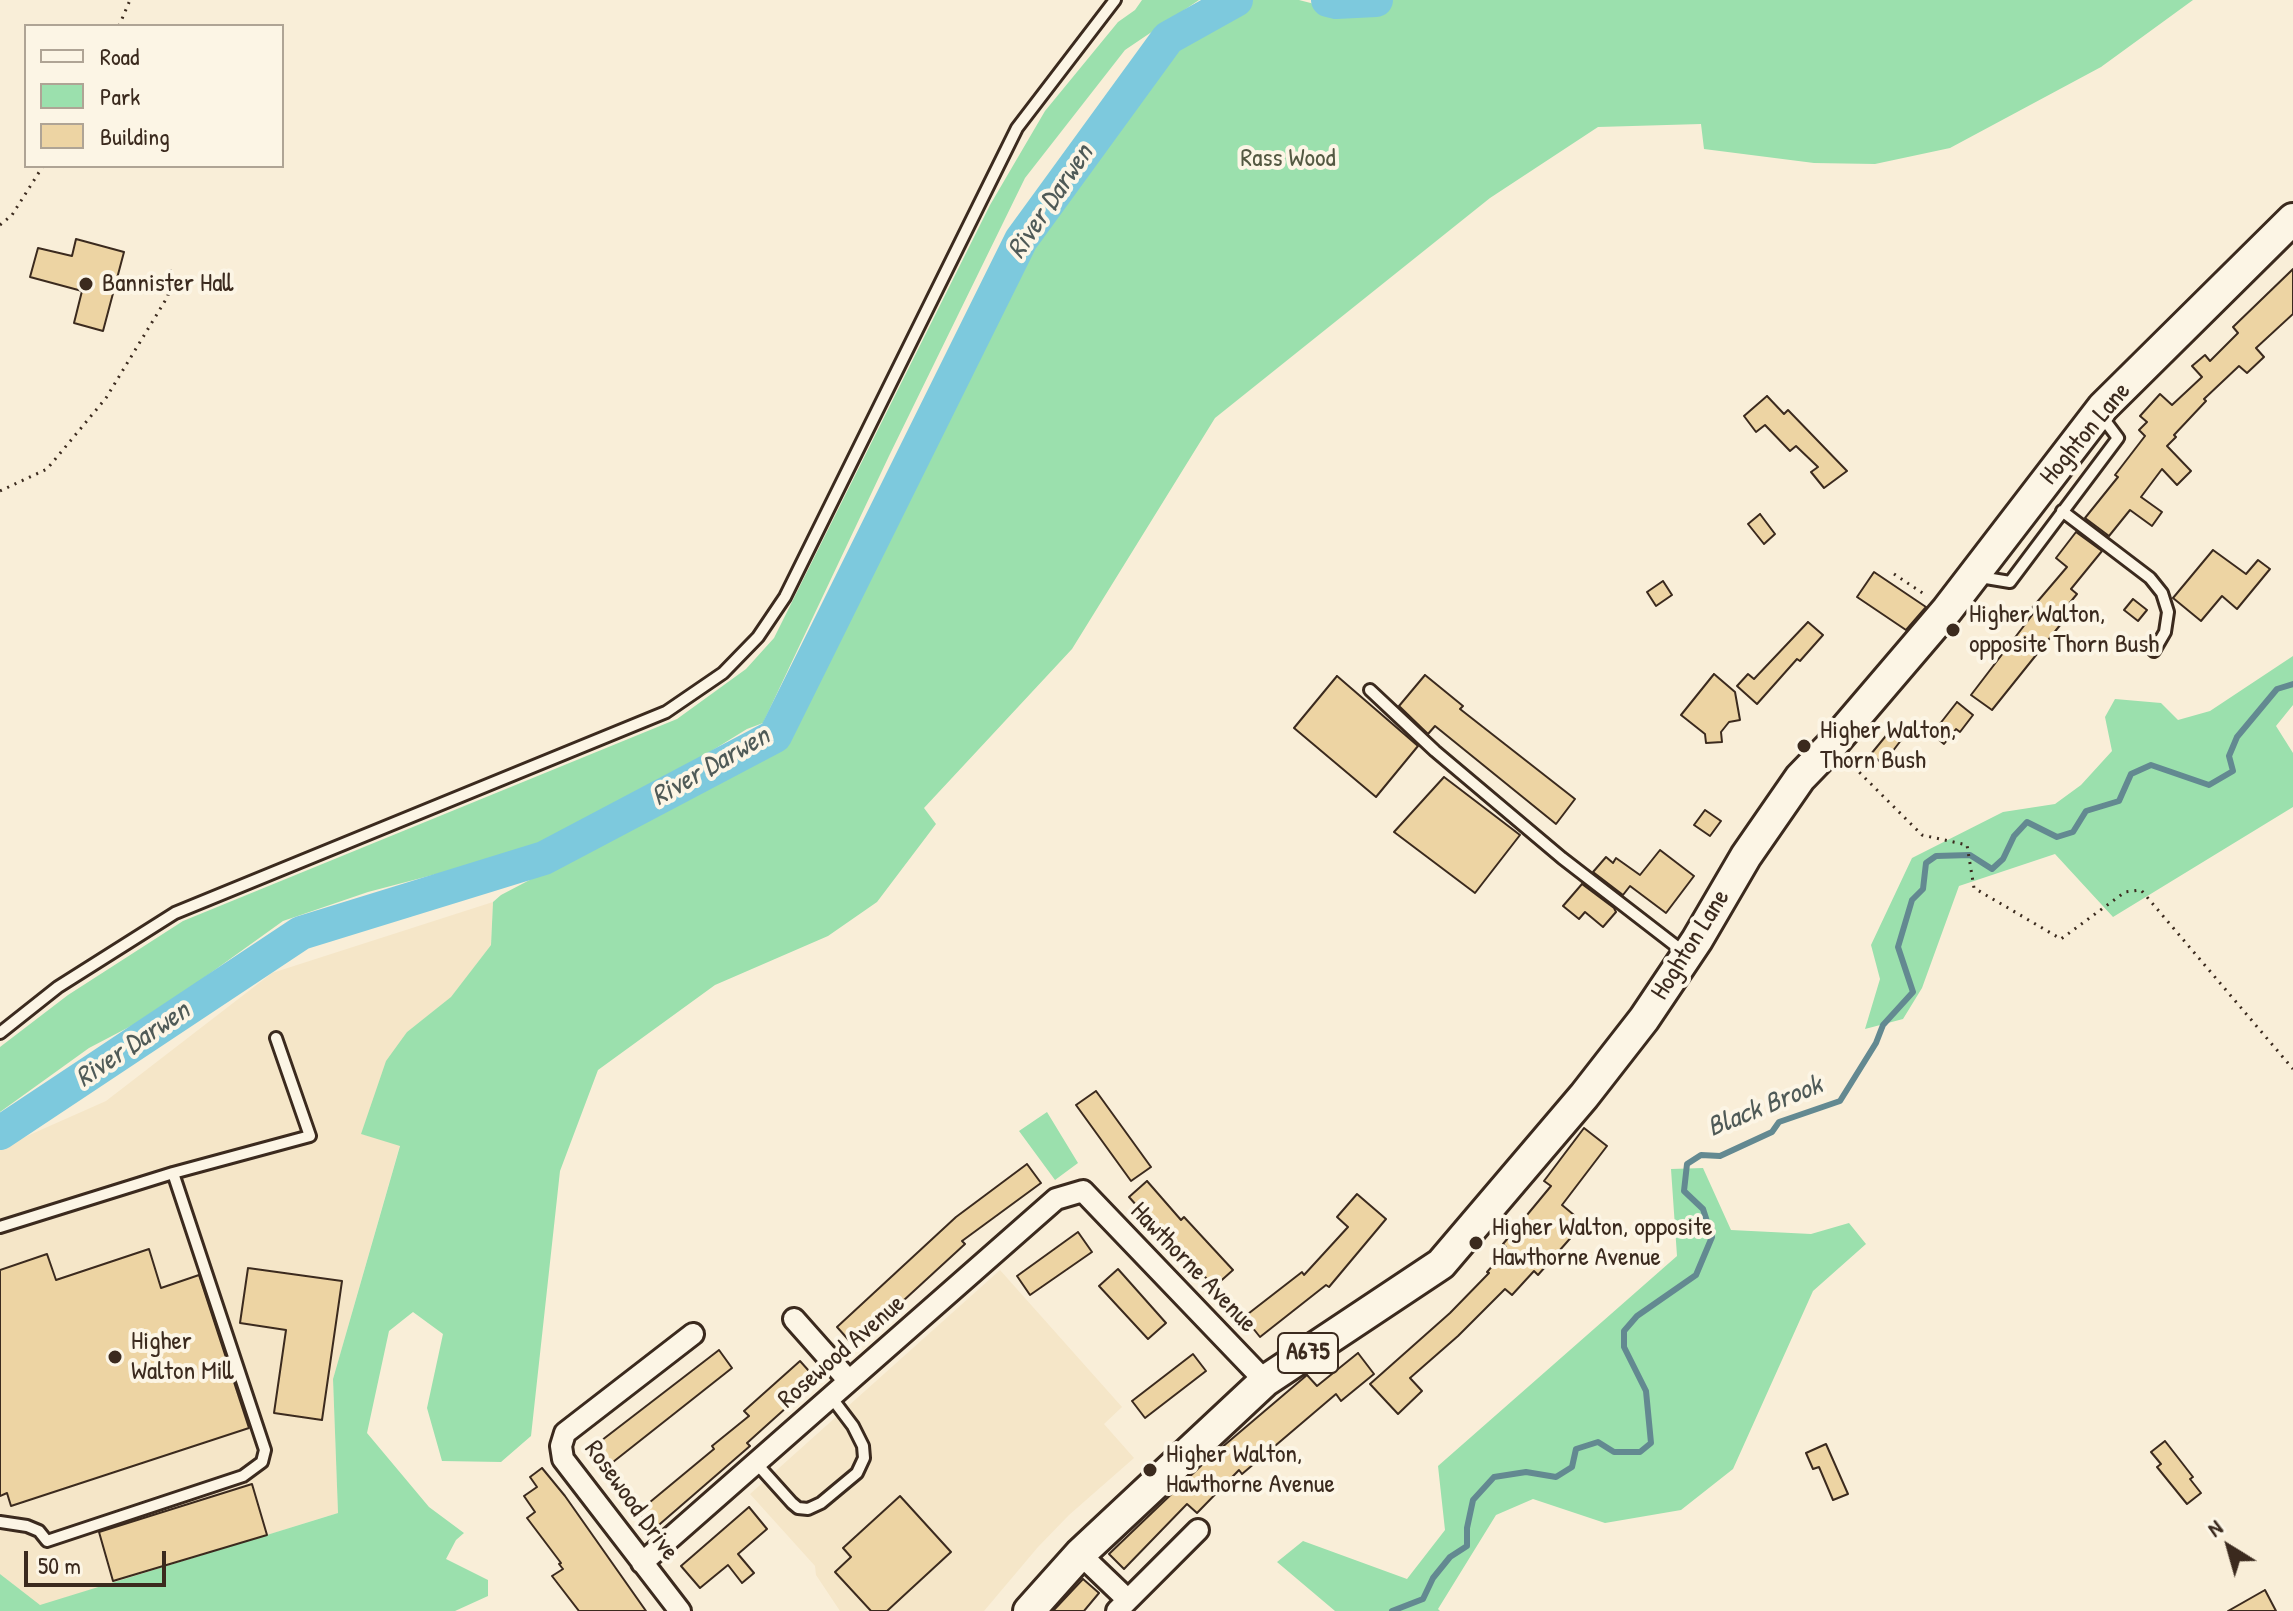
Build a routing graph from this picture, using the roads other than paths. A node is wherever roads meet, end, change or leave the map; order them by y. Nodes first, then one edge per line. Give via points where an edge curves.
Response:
1 (1115, 0) edge
2 (2293, 219) edge
3 (2099, 412) junction
4 (2062, 511) junction
5 (1973, 576) junction
6 (2154, 651) dead end
7 (1370, 690) dead end
8 (1687, 955) junction
9 (0, 1033) edge
10 (276, 1038) dead end
11 (173, 1173) junction
12 (1083, 1191) joint
13 (0, 1227) edge
14 (794, 1319) dead end
15 (693, 1334) dead end
16 (849, 1381) junction
17 (1265, 1381) junction
18 (831, 1397) junction
19 (756, 1463) junction
20 (0, 1522) edge
21 (1198, 1530) dead end
22 (1080, 1554) junction
23 (642, 1563) junction
24 (1123, 1605) edge
25 (680, 1611) edge
26 (1029, 1611) edge

1 - 9 lane via 1017,128 785,597 758,637 723,673 666,712 175,913 58,987
2 - 3 main road, Hoghton Lane / A675
3 - 4 lane via 2118,438
3 - 5 main road, Hoghton Lane / A675
4 - 5 lane via 2010,582
4 - 6 lane via 2162,593 2168,612
5 - 8 main road, Hoghton Lane / A675 via 1800,778
7 - 8 lane via 1562,858
8 - 17 main road, Hoghton Lane / A675 via 1584,1096 1441,1264
10 - 11 lane via 310,1136
11 - 13 lane
11 - 20 lane via 264,1440 262,1462 243,1476 47,1541 27,1526
12 - 16 street, Rosewood Avenue via 1056,1199
12 - 17 street, Hawthorne Avenue
14 - 16 street
15 - 23 street, Rosewood Drive via 565,1433 561,1446 563,1459
16 - 18 street, Rosewood Avenue
17 - 22 main road, Hoghton Lane / A675
18 - 19 street, Rosewood Avenue
18 - 19 lane via 863,1446 857,1473 808,1509 798,1508
19 - 23 street, Rosewood Avenue
21 - 24 street
22 - 24 street
22 - 26 main road, Hoghton Lane / A675
23 - 25 street, Rosewood Drive

